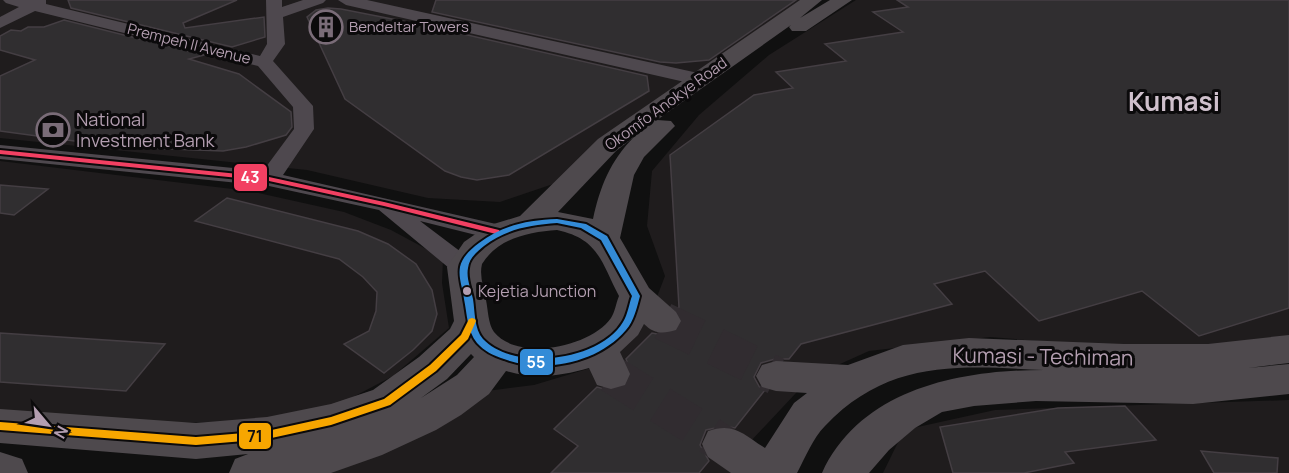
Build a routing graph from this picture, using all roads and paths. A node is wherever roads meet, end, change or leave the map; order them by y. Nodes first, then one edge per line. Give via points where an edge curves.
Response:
1 (11, 0) edge
2 (318, 0) edge
3 (346, 0) edge
4 (813, 0) edge
5 (843, 0) edge
6 (38, 3) edge
7 (372, 3) edge
8 (275, 7) edge
9 (0, 23) edge
10 (264, 62) junction
11 (698, 79) junction
12 (0, 152) edge
13 (269, 179) junction
14 (384, 204) junction
15 (531, 222) junction
16 (496, 232) junction
17 (604, 238) junction
18 (464, 267) junction
19 (636, 296) junction
20 (472, 321) junction
21 (663, 321) tunnel mouth
22 (1289, 349) edge
23 (498, 355) junction
24 (776, 375) tunnel mouth
25 (1289, 379) edge
26 (850, 381) junction
27 (402, 412) junction
28 (0, 426) edge
29 (723, 444) tunnel mouth
30 (0, 472) edge
31 (6, 473) edge
32 (251, 473) edge
33 (765, 473) edge
34 (773, 473) edge
35 (844, 473) edge

1 - 6 street, Prempeh II Avenue
2 - 8 street
3 - 7 street
4 - 11 main road, Okomfo Anokye Road
5 - 17 main road, Okomfo Anokye Road via 715,82 642,142 617,178
6 - 9 street
6 - 10 street, Prempeh II Avenue
7 - 11 street
8 - 10 street via 276,44
10 - 13 street, Prempeh II Avenue via 303,106 304,129
11 - 15 main road, Okomfo Anokye Road via 607,145
12 - 13 street
13 - 14 street
14 - 16 street
14 - 18 street
15 - 16 main road
15 - 17 main road via 583,226
16 - 18 main road via 473,251
17 - 19 main road
18 - 20 main road
19 - 21 main road
19 - 23 main road via 605,361 529,363
20 - 23 main road via 478,340
20 - 27 main road via 465,337 433,368
22 - 26 main road, Kumasi - Techiman via 1208,359 969,352 903,360
23 - 27 main road via 472,385
24 - 26 main road
25 - 35 main road via 1195,388 1017,386 941,396 895,417
26 - 34 main road, Kumasi - Techiman via 809,414
27 - 28 main road via 331,421 267,435 196,441
27 - 32 main road via 351,448
29 - 33 main road
30 - 31 main road

